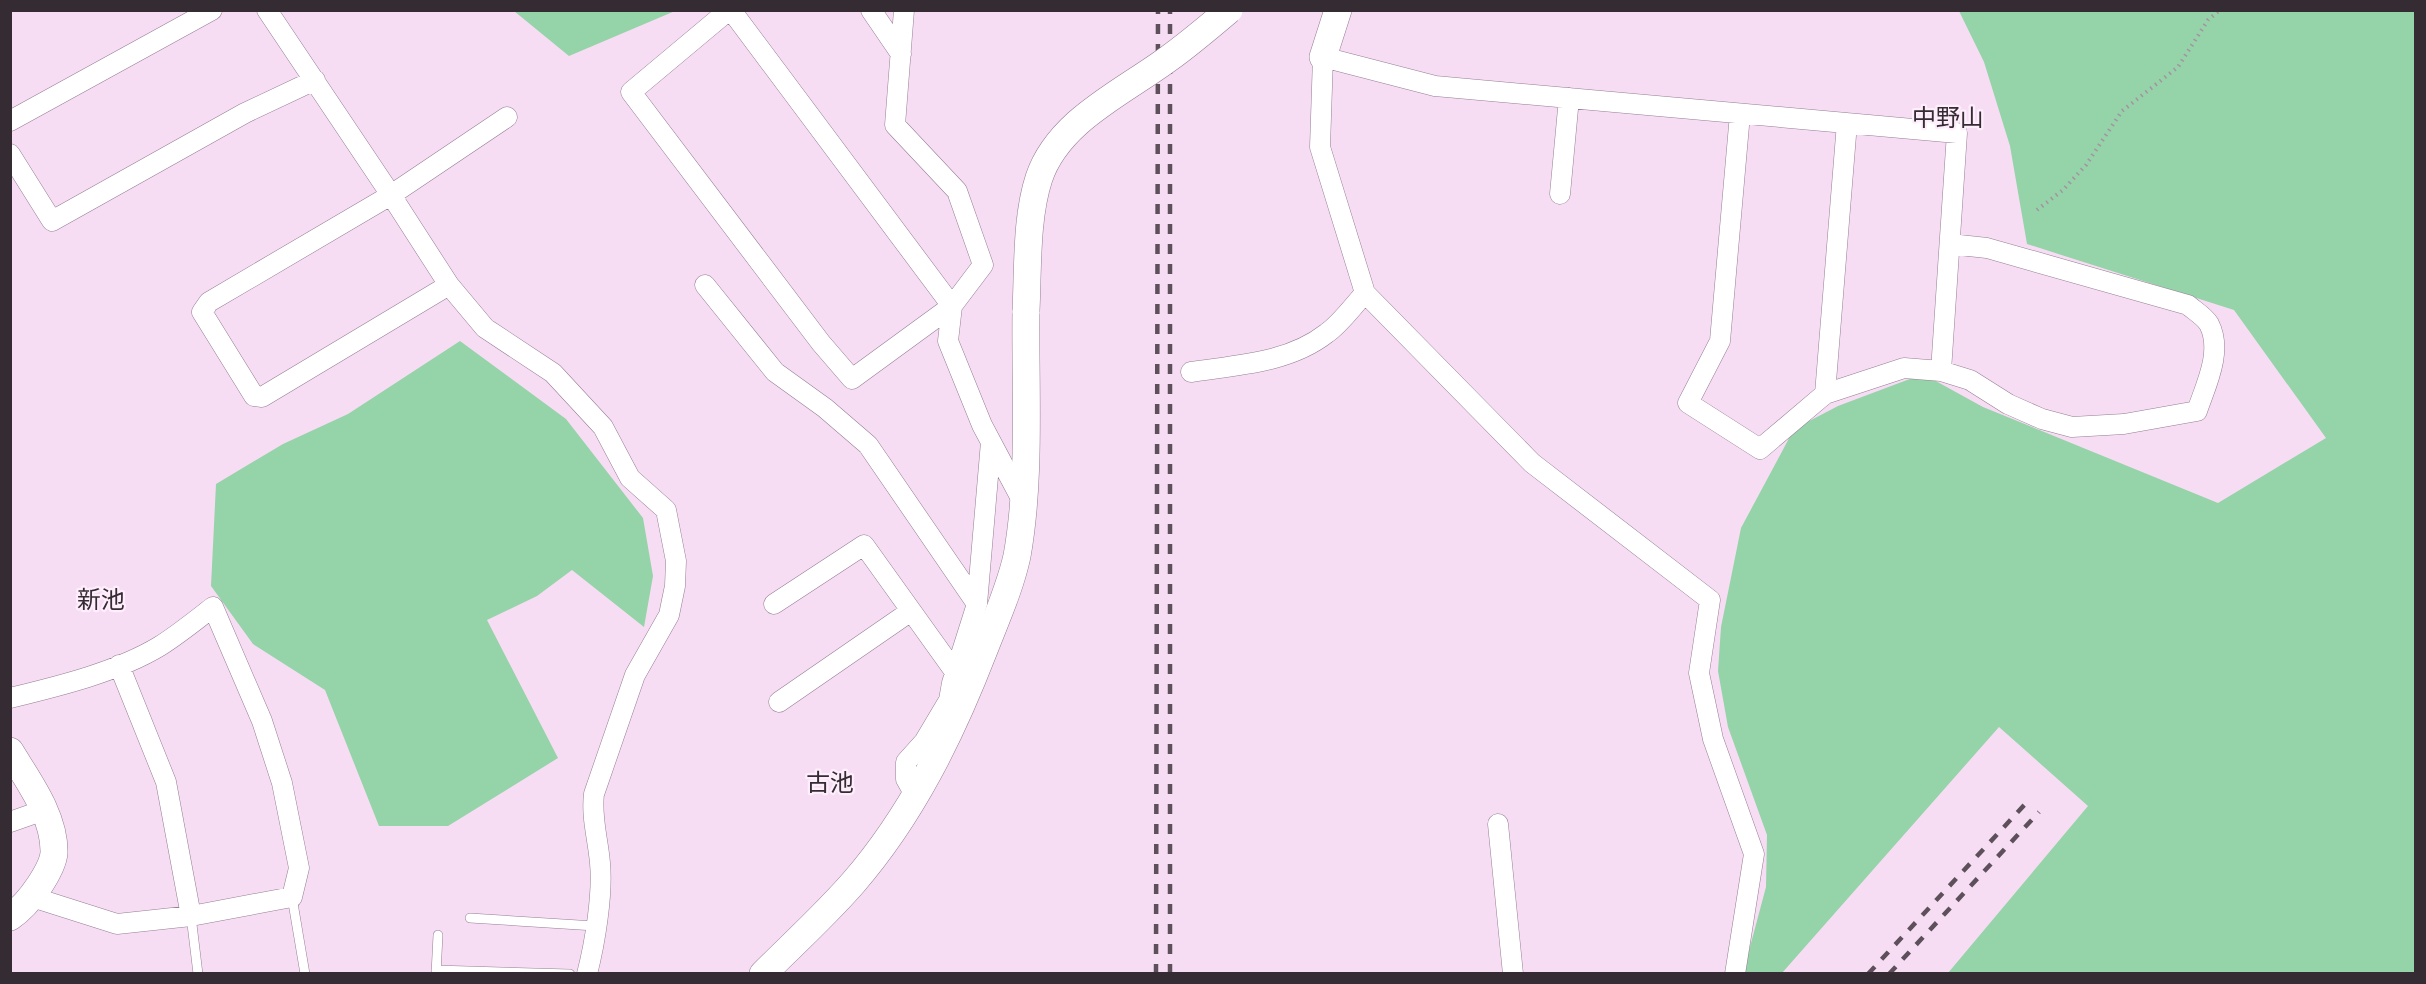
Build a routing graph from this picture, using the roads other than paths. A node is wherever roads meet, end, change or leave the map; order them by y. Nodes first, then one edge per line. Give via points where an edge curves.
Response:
1 (212, 10) edge
2 (267, 10) edge
3 (730, 10) edge
4 (871, 10) edge
5 (904, 10) edge
6 (1229, 10) edge
7 (1338, 10) edge
8 (901, 54) junction
9 (1323, 57) junction
10 (315, 80) junction
11 (1569, 98) junction
12 (1740, 114) junction
13 (507, 117) dead end
14 (10, 121) edge
15 (1846, 123) junction
16 (10, 154) edge
17 (1560, 194) dead end
18 (391, 195) junction
19 (1950, 244) junction
20 (449, 285) junction
21 (705, 285) dead end
22 (1365, 293) junction
23 (952, 306) junction
24 (1941, 371) junction
25 (1191, 372) dead end
26 (1825, 394) junction
27 (991, 442) junction
28 (1024, 504) junction
29 (774, 604) dead end
30 (976, 604) junction
31 (911, 611) junction
32 (119, 665) junction
33 (955, 672) junction
34 (10, 698) edge
35 (779, 702) dead end
36 (10, 751) edge
37 (915, 795) junction
38 (44, 810) junction
39 (10, 822) edge
40 (1498, 824) dead end
41 (32, 897) junction
42 (292, 897) junction
43 (191, 916) junction
44 (10, 917) edge
45 (470, 918) dead end
46 (595, 926) junction
47 (438, 935) dead end
48 (436, 972) edge
49 (198, 974) edge
50 (305, 974) edge
51 (570, 974) edge
52 (586, 974) edge
53 (763, 974) edge
54 (1513, 974) edge
55 (1735, 974) edge

1 - 14 street
2 - 10 street
3 - 23 street
3 - 23 street via 631,92 852,379
4 - 8 street
5 - 8 street
6 - 28 street, bridge via 1095,109 1054,146 1039,178 1033,205 1026,310
7 - 9 street
8 - 23 street via 895,125 957,191 983,265
9 - 11 street via 1436,86
9 - 22 street via 1320,147
10 - 16 street via 245,113 52,222
10 - 18 street
11 - 12 street
11 - 17 street
12 - 15 street
12 - 26 street via 1720,341 1688,403 1760,449
13 - 18 street
15 - 19 street via 1957,133
15 - 26 street
18 - 20 street
18 - 20 street via 209,302 202,312 254,396 262,397
19 - 24 street
19 - 24 street via 1987,248 2188,305 2208,322 2214,337 2211,372 2197,411 2124,424 2072,427 2042,419 2008,404 1970,380
20 - 46 street via 485,328 553,373 603,427 630,477 666,510 676,561 669,615 635,675 594,794 592,810 602,887
21 - 30 street via 775,372 868,445
22 - 25 street via 1328,333 1298,351 1263,361
22 - 55 street via 1532,463 1710,600 1699,673 1713,739 1754,854
23 - 27 street via 948,341
24 - 26 street via 1904,368
27 - 28 street
27 - 30 street
28 - 37 street via 1010,583 951,731
29 - 31 street via 864,545
30 - 33 street
31 - 33 street
31 - 35 street
32 - 34 street via 61,686
32 - 42 street via 160,646 213,607 262,721 282,783 300,868
32 - 43 street via 166,782
33 - 37 street via 949,700 940,717 906,762 906,779
36 - 38 street
37 - 53 street via 853,883
38 - 39 street
38 - 41 street via 54,854
40 - 54 street
41 - 43 street via 117,924
41 - 44 street
42 - 43 street
42 - 50 lane
43 - 49 lane
45 - 46 lane
46 - 52 street
47 - 48 lane
48 - 51 lane

